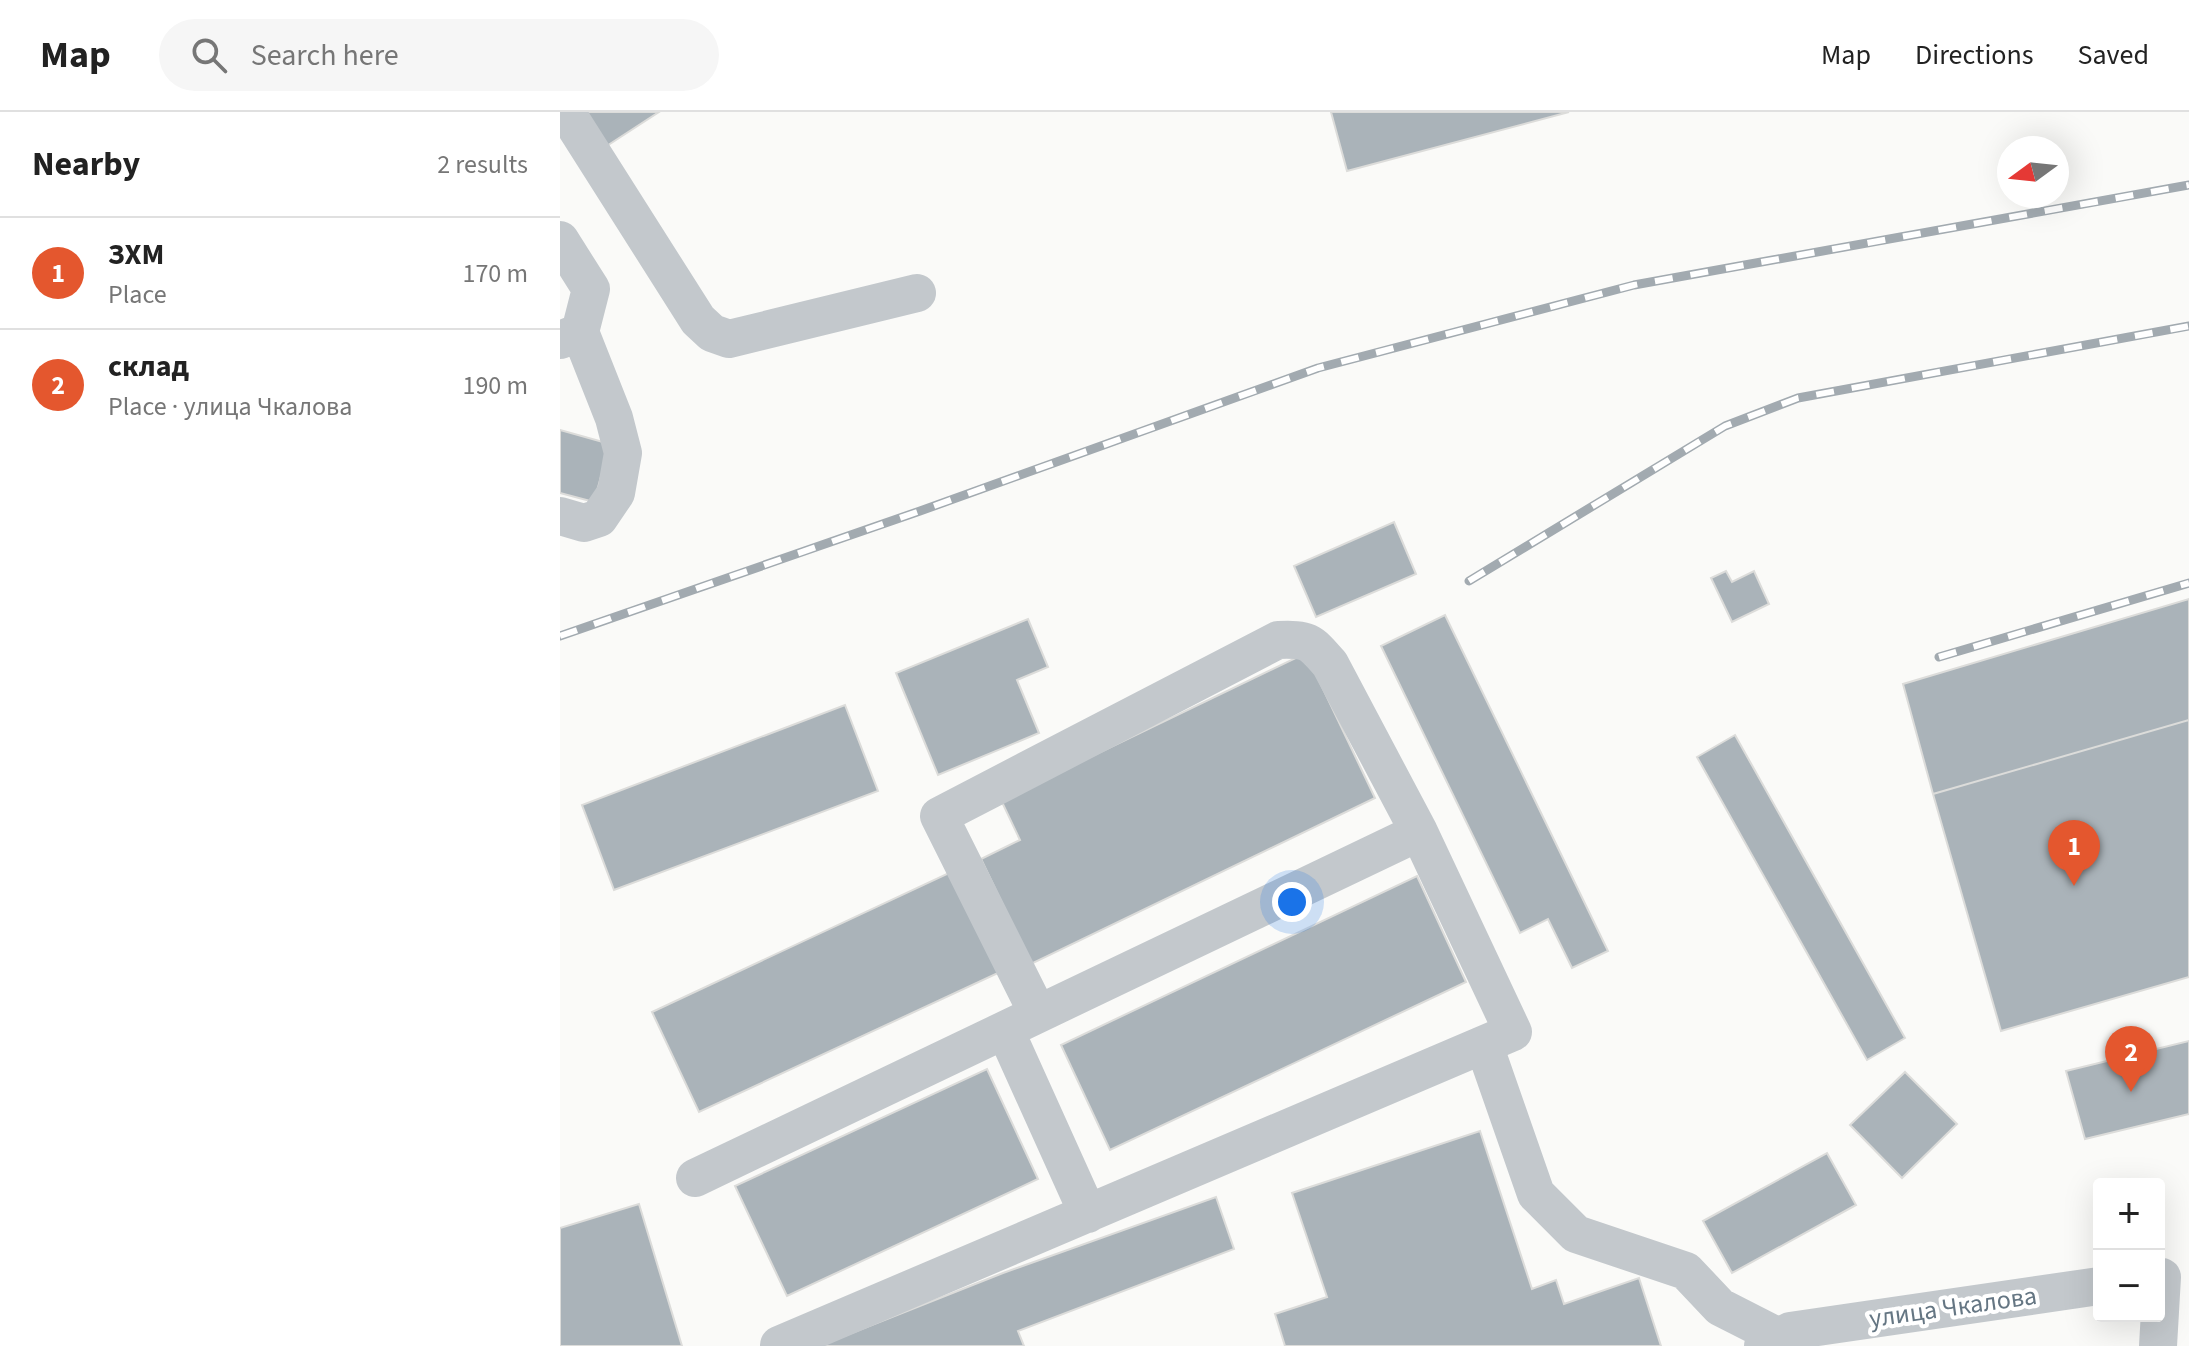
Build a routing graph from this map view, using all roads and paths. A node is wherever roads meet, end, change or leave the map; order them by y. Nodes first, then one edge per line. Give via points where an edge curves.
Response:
1 (566, 112) edge
2 (560, 240) edge
3 (917, 293) dead end
4 (570, 336) edge
5 (560, 516) edge
6 (1419, 832) junction
7 (1038, 1014) junction
8 (1005, 1030) junction
9 (1484, 1045) junction
10 (695, 1178) dead end
11 (1088, 1214) junction
12 (2170, 1276) edge
13 (2093, 1287) edge
14 (1771, 1341) edge
15 (779, 1345) edge
16 (2158, 1346) edge

1 - 3 street via 698,320 712,333 729,339
2 - 4 street via 591,289
4 - 5 street via 614,418 623,453 616,493 599,518 584,523
6 - 7 street
6 - 7 street via 1330,664 1312,643 1278,640 939,816
6 - 9 street via 1513,1032
7 - 8 street
8 - 10 street
8 - 11 street
9 - 11 street
9 - 14 street via 1536,1194 1576,1234 1686,1271 1720,1307
11 - 15 street
12 - 16 street
13 - 14 street, улица Чкалова via 1790,1331

